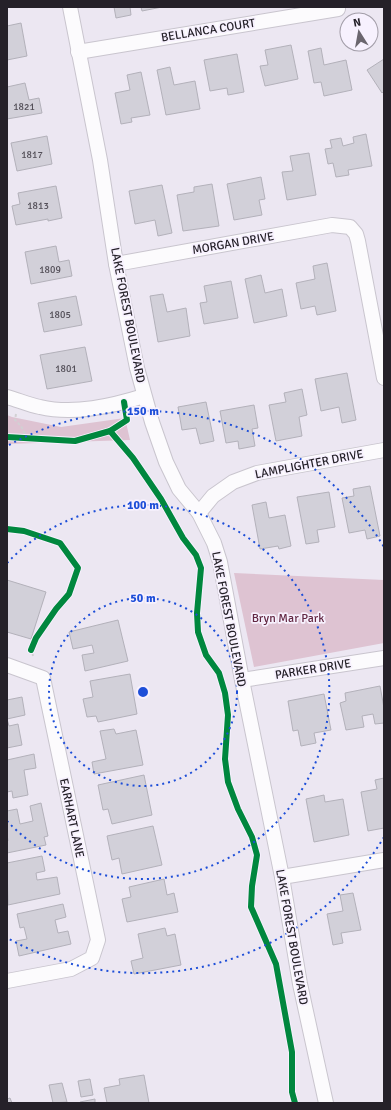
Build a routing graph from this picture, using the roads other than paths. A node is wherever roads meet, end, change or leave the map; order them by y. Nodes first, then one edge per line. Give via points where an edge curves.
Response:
1 (70, 7) edge
2 (338, 9) dead end
3 (78, 52) junction
4 (116, 264) junction
5 (384, 378) edge
6 (144, 396) junction
7 (12, 398) edge
8 (384, 450) edge
9 (199, 513) junction
10 (384, 658) edge
11 (7, 665) edge
12 (242, 680) junction
13 (384, 860) edge
14 (282, 877) junction
15 (7, 981) edge
16 (326, 1103) edge

1 - 3 street, LAKE FOREST BOULEVARD
2 - 3 street, BELLANCA COURT
3 - 4 street, LAKE FOREST BOULEVARD via 100,160
4 - 5 street, MORGAN DRIVE via 332,226 350,227 358,241
4 - 6 street, LAKE FOREST BOULEVARD
6 - 7 street via 77,410 40,407
6 - 9 street, LAKE FOREST BOULEVARD via 166,462 179,489
8 - 9 street, LAMPLIGHTER DRIVE via 257,473 233,482 213,496
9 - 12 street, LAKE FOREST BOULEVARD via 220,562
10 - 12 street, PARKER DRIVE
11 - 15 street, EARHART LANE via 43,678 98,940 92,958 72,969
12 - 14 street, LAKE FOREST BOULEVARD
13 - 14 street
14 - 16 street, LAKE FOREST BOULEVARD via 300,984

